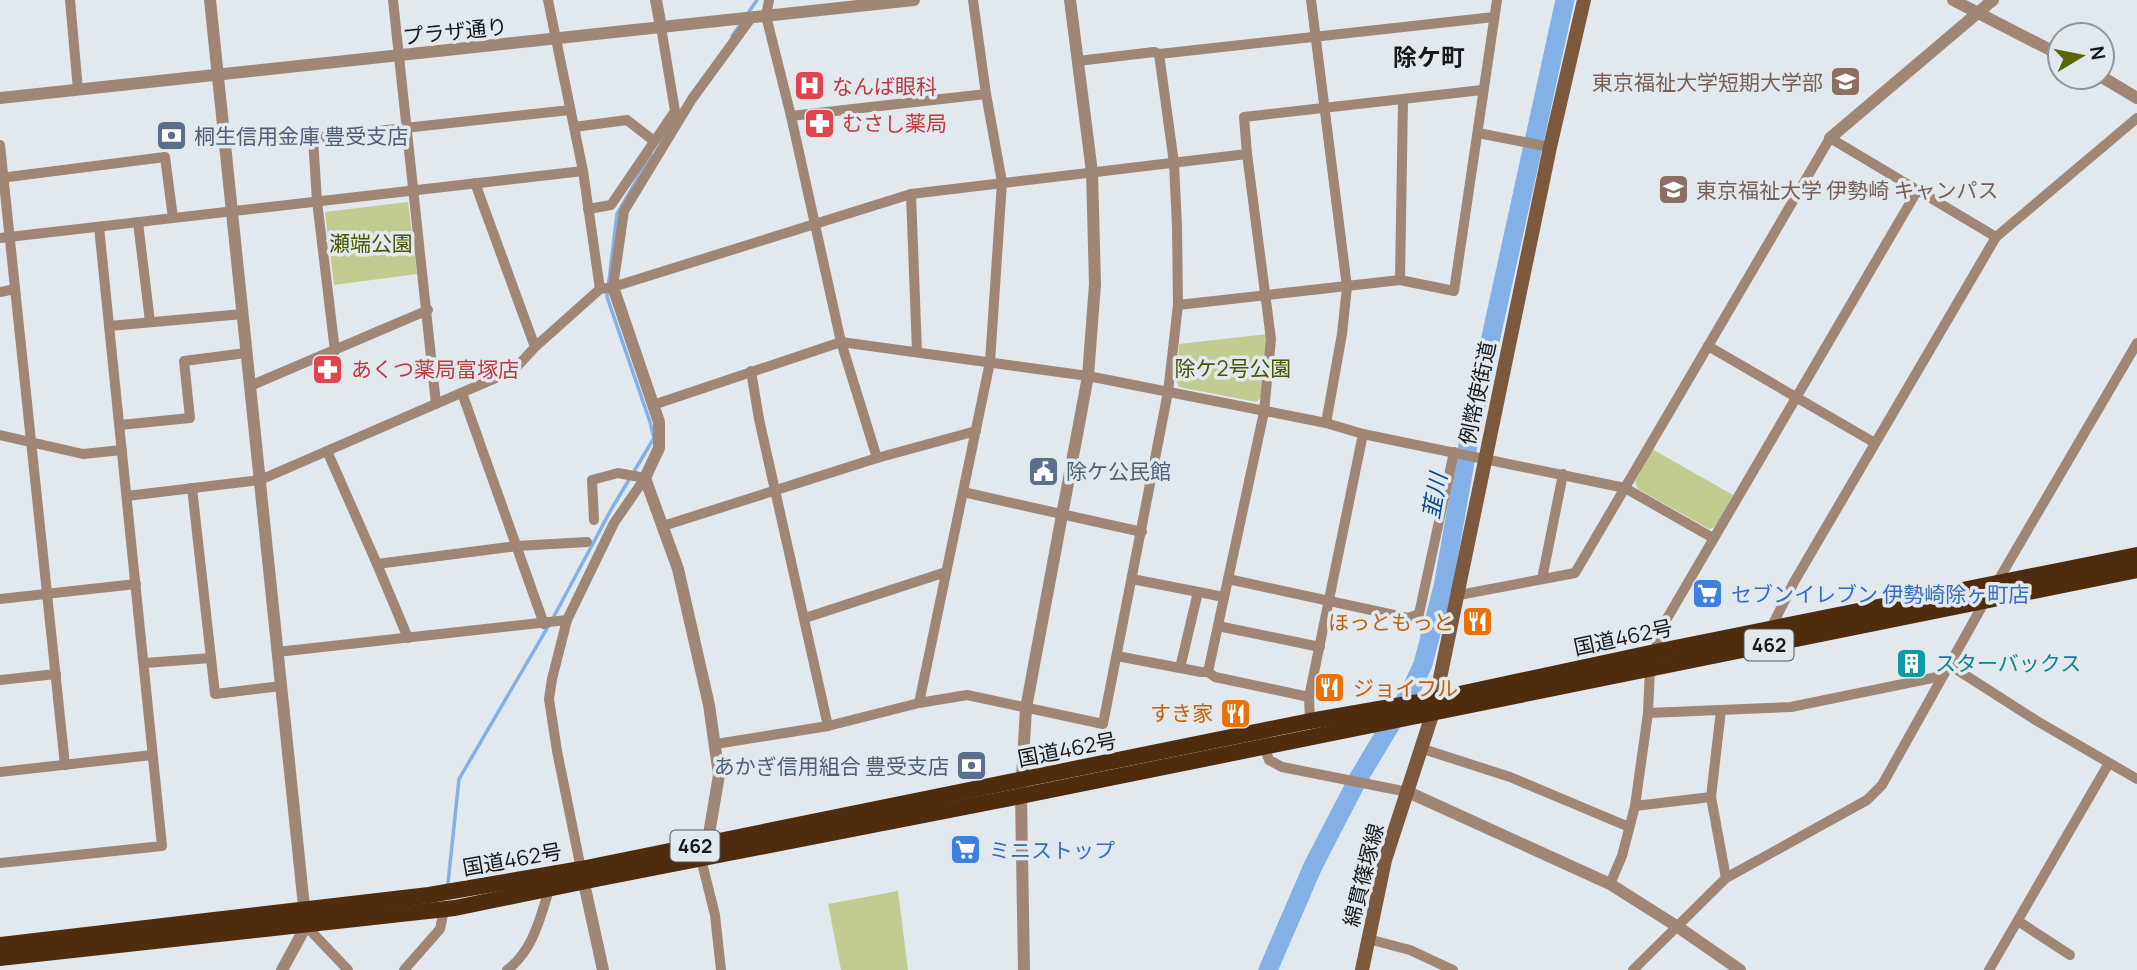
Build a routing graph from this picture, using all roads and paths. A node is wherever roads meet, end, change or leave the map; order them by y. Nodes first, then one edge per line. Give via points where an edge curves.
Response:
1 (70, 0) edge
2 (211, 0) edge
3 (393, 0) edge
4 (548, 0) edge
5 (656, 0) edge
6 (769, 0) edge
7 (915, 0) edge
8 (973, 0) edge
9 (1070, 0) edge
10 (1311, 0) edge
11 (1497, 0) edge
12 (1953, 0) edge
13 (1993, 0) edge
14 (1583, 1) edge
15 (1977, 13) junction
16 (766, 16) junction
17 (1494, 17) junction
18 (751, 18) junction
19 (661, 27) junction
20 (1316, 37) junction
21 (556, 40) junction
22 (2046, 48) edge
23 (1159, 54) junction
24 (399, 56) junction
25 (1078, 61) junction
26 (218, 75) junction
27 (2116, 86) edge
28 (78, 90) junction
29 (1482, 90) junction
30 (986, 94) junction
31 (0, 98) edge
32 (2137, 99) edge
33 (1403, 100) junction
34 (1324, 108) junction
35 (570, 110) junction
36 (791, 116) junction
37 (2137, 118) edge
38 (574, 127) junction
39 (407, 128) junction
40 (1478, 133) junction
41 (1830, 138) junction
42 (654, 141) junction
43 (0, 145) edge
44 (1550, 147) junction
45 (1247, 154) junction
46 (1174, 163) junction
47 (583, 171) junction
48 (1092, 172) junction
49 (2, 178) edge
50 (1002, 182) junction
51 (475, 183) junction
52 (413, 190) junction
53 (1917, 191) junction
54 (911, 194) junction
55 (317, 201) junction
56 (588, 209) junction
57 (232, 211) junction
58 (173, 218) junction
59 (138, 222) junction
60 (815, 222) junction
61 (99, 227) junction
62 (1996, 237) junction
63 (4, 238) edge
64 (1400, 280) junction
65 (1347, 287) junction
66 (606, 288) junction
67 (15, 289) junction
68 (0, 292) edge
69 (1266, 296) junction
70 (1178, 305) junction
71 (428, 310) junction
72 (243, 314) junction
73 (150, 322) junction
74 (109, 326) junction
75 (841, 342) junction
76 (2137, 343) edge
77 (1708, 346) junction
78 (535, 347) junction
79 (335, 351) junction
80 (917, 352) junction
81 (246, 353) junction
82 (990, 362) junction
83 (751, 371) junction
84 (1088, 376) junction
85 (250, 386) junction
86 (1168, 392) junction
87 (462, 393) junction
88 (1796, 398) junction
89 (436, 404) junction
90 (653, 405) junction
91 (1264, 412) junction
92 (1326, 424) junction
93 (120, 425) junction
94 (976, 431) junction
95 (1363, 434) junction
96 (0, 435) edge
97 (32, 440) junction
98 (1875, 443) junction
99 (122, 450) junction
100 (327, 451) junction
101 (1454, 452) junction
102 (877, 458) junction
103 (1485, 458) junction
104 (1563, 474) junction
105 (645, 478) junction
106 (260, 480) junction
107 (192, 488) junction
108 (1625, 488) junction
109 (775, 490) junction
110 (963, 492) junction
111 (127, 496) junction
112 (1062, 514) junction
113 (594, 520) dead end
114 (663, 526) junction
115 (1142, 532) junction
116 (1713, 538) junction
117 (587, 542) dead end
118 (517, 546) junction
119 (2137, 555) edge
120 (377, 564) junction
121 (2137, 570) edge
122 (946, 572) junction
123 (1132, 579) junction
124 (1228, 579) junction
125 (1542, 579) junction
126 (1996, 583) junction
127 (136, 584) junction
128 (1198, 592) junction
129 (49, 595) junction
130 (1459, 595) junction
131 (1224, 597) junction
132 (0, 599) edge
133 (1329, 599) junction
134 (1985, 601) junction
135 (805, 618) junction
136 (567, 620) junction
137 (544, 624) junction
138 (1218, 626) junction
139 (1770, 629) junction
140 (408, 638) junction
141 (1320, 647) junction
142 (277, 652) junction
143 (1655, 652) junction
144 (1117, 656) junction
145 (211, 658) junction
146 (145, 663) junction
147 (1948, 664) junction
148 (1180, 668) junction
149 (1650, 668) junction
150 (1208, 671) junction
151 (56, 674) junction
152 (1942, 676) junction
153 (0, 680) edge
154 (281, 686) junction
155 (1309, 697) junction
156 (919, 703) junction
157 (1435, 705) junction
158 (1026, 708) junction
159 (1721, 710) junction
160 (1648, 713) junction
161 (1380, 716) junction
162 (1310, 721) junction
163 (828, 726) junction
164 (716, 744) junction
165 (1264, 746) junction
166 (1423, 749) junction
167 (152, 755) junction
168 (2109, 763) junction
169 (65, 765) junction
170 (0, 772) edge
171 (1024, 779) junction
172 (2137, 779) edge
173 (1408, 792) junction
174 (1021, 796) junction
175 (1711, 797) junction
176 (1634, 806) junction
177 (1629, 827) junction
178 (710, 843) junction
179 (701, 859) junction
180 (0, 863) edge
181 (583, 875) junction
182 (1726, 878) junction
183 (1610, 884) junction
184 (550, 890) junction
185 (444, 910) junction
186 (305, 918) junction
187 (2018, 921) junction
188 (1678, 927) junction
189 (1368, 939) junction
190 (0, 945) edge
191 (2070, 955) dead end
192 (0, 958) edge
193 (282, 970) edge
194 (348, 970) edge
195 (404, 970) edge
196 (508, 970) edge
197 (603, 970) edge
198 (721, 970) edge
199 (1024, 970) edge
200 (1362, 970) edge
201 (1453, 970) edge
202 (1633, 970) edge
203 (1740, 970) edge
204 (1989, 970) edge

1 - 28 street
2 - 26 street
3 - 24 street
4 - 21 street
5 - 19 street
6 - 16 street
7 - 16 street, プラザ通り
8 - 30 street
9 - 25 street
10 - 20 street
11 - 17 street
12 - 15 street
13 - 15 street
14 - 44 main road, 例幣使街道
15 - 22 street
15 - 41 street
16 - 18 street, プラザ通り
16 - 36 street
17 - 20 street
17 - 29 street
18 - 19 street, プラザ通り
18 - 66 street via 692,99 624,211
19 - 21 street, プラザ通り
19 - 42 street via 675,111
20 - 23 street
20 - 34 street
21 - 24 street, プラザ通り
21 - 35 street
23 - 25 street
23 - 46 street
24 - 26 street, プラザ通り
24 - 39 street
25 - 48 street
26 - 28 street, プラザ通り
26 - 57 street
27 - 32 street
28 - 31 street, プラザ通り
29 - 33 street
29 - 40 street
30 - 36 street
30 - 50 street
33 - 34 street
33 - 64 street
34 - 45 street via 1244,117
34 - 65 street
35 - 38 street
35 - 39 street
36 - 60 street
37 - 62 street
38 - 42 street via 627,120
38 - 47 street
39 - 52 street
39 - 55 street via 313,138
40 - 44 street
40 - 64 street via 1454,291
41 - 53 street
41 - 77 street
42 - 56 street via 611,205
43 - 49 street
44 - 103 main road, 例幣使街道
45 - 46 street
45 - 69 street
46 - 48 street
46 - 70 street
47 - 51 street
47 - 56 street
48 - 50 street
48 - 84 street via 1095,284
49 - 58 street via 165,157
49 - 63 street
50 - 54 street
50 - 82 street
51 - 52 street
51 - 78 street
52 - 55 street
52 - 71 street
53 - 62 street
53 - 88 street
54 - 60 street
54 - 80 street
55 - 57 street
55 - 79 street
56 - 66 street
57 - 58 street
57 - 72 street
58 - 59 street
59 - 61 street
59 - 73 street
60 - 66 street
60 - 75 street
61 - 63 street
61 - 74 street
62 - 98 street
63 - 67 street
64 - 65 street
65 - 69 street
65 - 92 street
66 - 78 street
66 - 90 street
67 - 68 street
67 - 97 street
69 - 70 street
69 - 91 street via 1271,338
70 - 86 street
71 - 79 street
71 - 89 street
72 - 73 street
72 - 81 street
73 - 74 street
74 - 93 street
75 - 80 street
75 - 83 street
75 - 102 street
76 - 126 street
77 - 88 street
77 - 108 street
78 - 87 street via 514,370
79 - 85 street
80 - 82 street
81 - 85 street
81 - 93 street via 184,361 190,418
82 - 84 street
82 - 94 street
83 - 90 street
83 - 109 street
84 - 86 street
84 - 112 street
85 - 106 street
86 - 91 street
86 - 115 street
87 - 89 street
87 - 118 street
88 - 98 street
88 - 116 street
89 - 100 street
90 - 105 street via 659,422 659,448
91 - 92 street
91 - 124 street
92 - 95 street
93 - 99 street
94 - 102 street
94 - 110 street
95 - 101 street
95 - 133 street
96 - 97 street
97 - 99 street via 83,454
97 - 129 street
98 - 139 street
99 - 111 street
100 - 106 street
100 - 120 street
101 - 103 street
101 - 133 street via 1419,614 1408,618
102 - 109 street
103 - 104 street
103 - 130 main road, 例幣使街道
104 - 108 street
104 - 125 street
105 - 113 street via 618,473 592,480
105 - 114 street
105 - 136 street via 614,523
106 - 107 street
106 - 142 street
107 - 111 street
107 - 145 street
108 - 116 street
108 - 125 street via 1575,573
109 - 114 street
109 - 135 street
110 - 112 street
110 - 122 street
111 - 127 street
112 - 115 street
112 - 158 street
114 - 164 street via 681,582
115 - 123 street
116 - 143 street via 1662,627
117 - 118 street
118 - 120 street
118 - 137 street
119 - 126 highway, 国道462号 / 462
120 - 140 street
121 - 134 highway, 国道462号 / 462
122 - 135 street
122 - 156 street
123 - 128 street
123 - 144 street
124 - 131 street
124 - 133 street
125 - 130 street
126 - 139 highway, 国道462号 / 462
127 - 129 street
127 - 146 street
128 - 131 street
128 - 148 street
129 - 132 street
129 - 151 street
130 - 157 main road, 例幣使街道
131 - 138 street
133 - 141 street
134 - 147 street
134 - 149 highway, 国道462号 / 462
135 - 163 street
136 - 137 street
136 - 181 street via 549,699
137 - 140 street
138 - 141 street
138 - 150 street
139 - 143 highway, 国道462号 / 462
140 - 142 street
141 - 155 street
142 - 154 street
143 - 149 street
143 - 157 highway, 国道462号 / 462
144 - 148 street
144 - 158 street via 1103,724
145 - 146 street
145 - 154 street via 215,694
146 - 167 street
147 - 152 street
147 - 168 street
148 - 150 street
149 - 157 highway, 国道462号 / 462
149 - 160 street
150 - 155 street via 1215,677
151 - 153 street
151 - 169 street
152 - 159 street via 1791,707
152 - 182 street via 1882,786 1867,800
154 - 186 street
155 - 162 street
156 - 158 street via 967,695
156 - 163 street
157 - 161 highway, 国道462号 / 462 via 1401,718
157 - 161 highway, 国道462号 / 462 via 1412,703
157 - 166 main road, 例幣使街道
158 - 171 street
159 - 160 street
159 - 175 street
160 - 176 street
161 - 162 highway, 国道462号 / 462
161 - 165 highway, 国道462号 / 462
162 - 171 highway, 国道462号 / 462
163 - 164 street
164 - 178 street via 719,775
165 - 173 street via 1269,760 1282,767
165 - 174 highway, 国道462号 / 462
166 - 173 main road, 例幣使街道
166 - 177 street via 1510,777
167 - 169 street
167 - 180 street via 162,846
168 - 172 street
168 - 187 street
169 - 170 street
171 - 174 street
171 - 178 highway, 国道462号 / 462
173 - 183 street
173 - 189 main road, 綿貫篠塚線 via 1385,860
174 - 179 highway, 国道462号 / 462
174 - 199 street
175 - 176 street
175 - 182 street
176 - 177 street
177 - 183 street
178 - 181 highway, 国道462号 / 462
179 - 181 highway, 国道462号 / 462
179 - 198 street via 715,915
181 - 184 highway, 国道462号 / 462
181 - 186 highway, 国道462号 / 462 via 429,895
181 - 197 street
182 - 188 street
183 - 188 street
184 - 185 highway, 国道462号 / 462
184 - 196 street via 531,941
185 - 186 highway, 国道462号 / 462
185 - 195 street via 440,929
186 - 190 highway, 国道462号 / 462
186 - 192 highway, 国道462号 / 462
186 - 193 street
186 - 194 street
187 - 191 street
187 - 204 street
188 - 202 street
188 - 203 street
189 - 200 main road, 綿貫篠塚線
189 - 201 street via 1410,950

